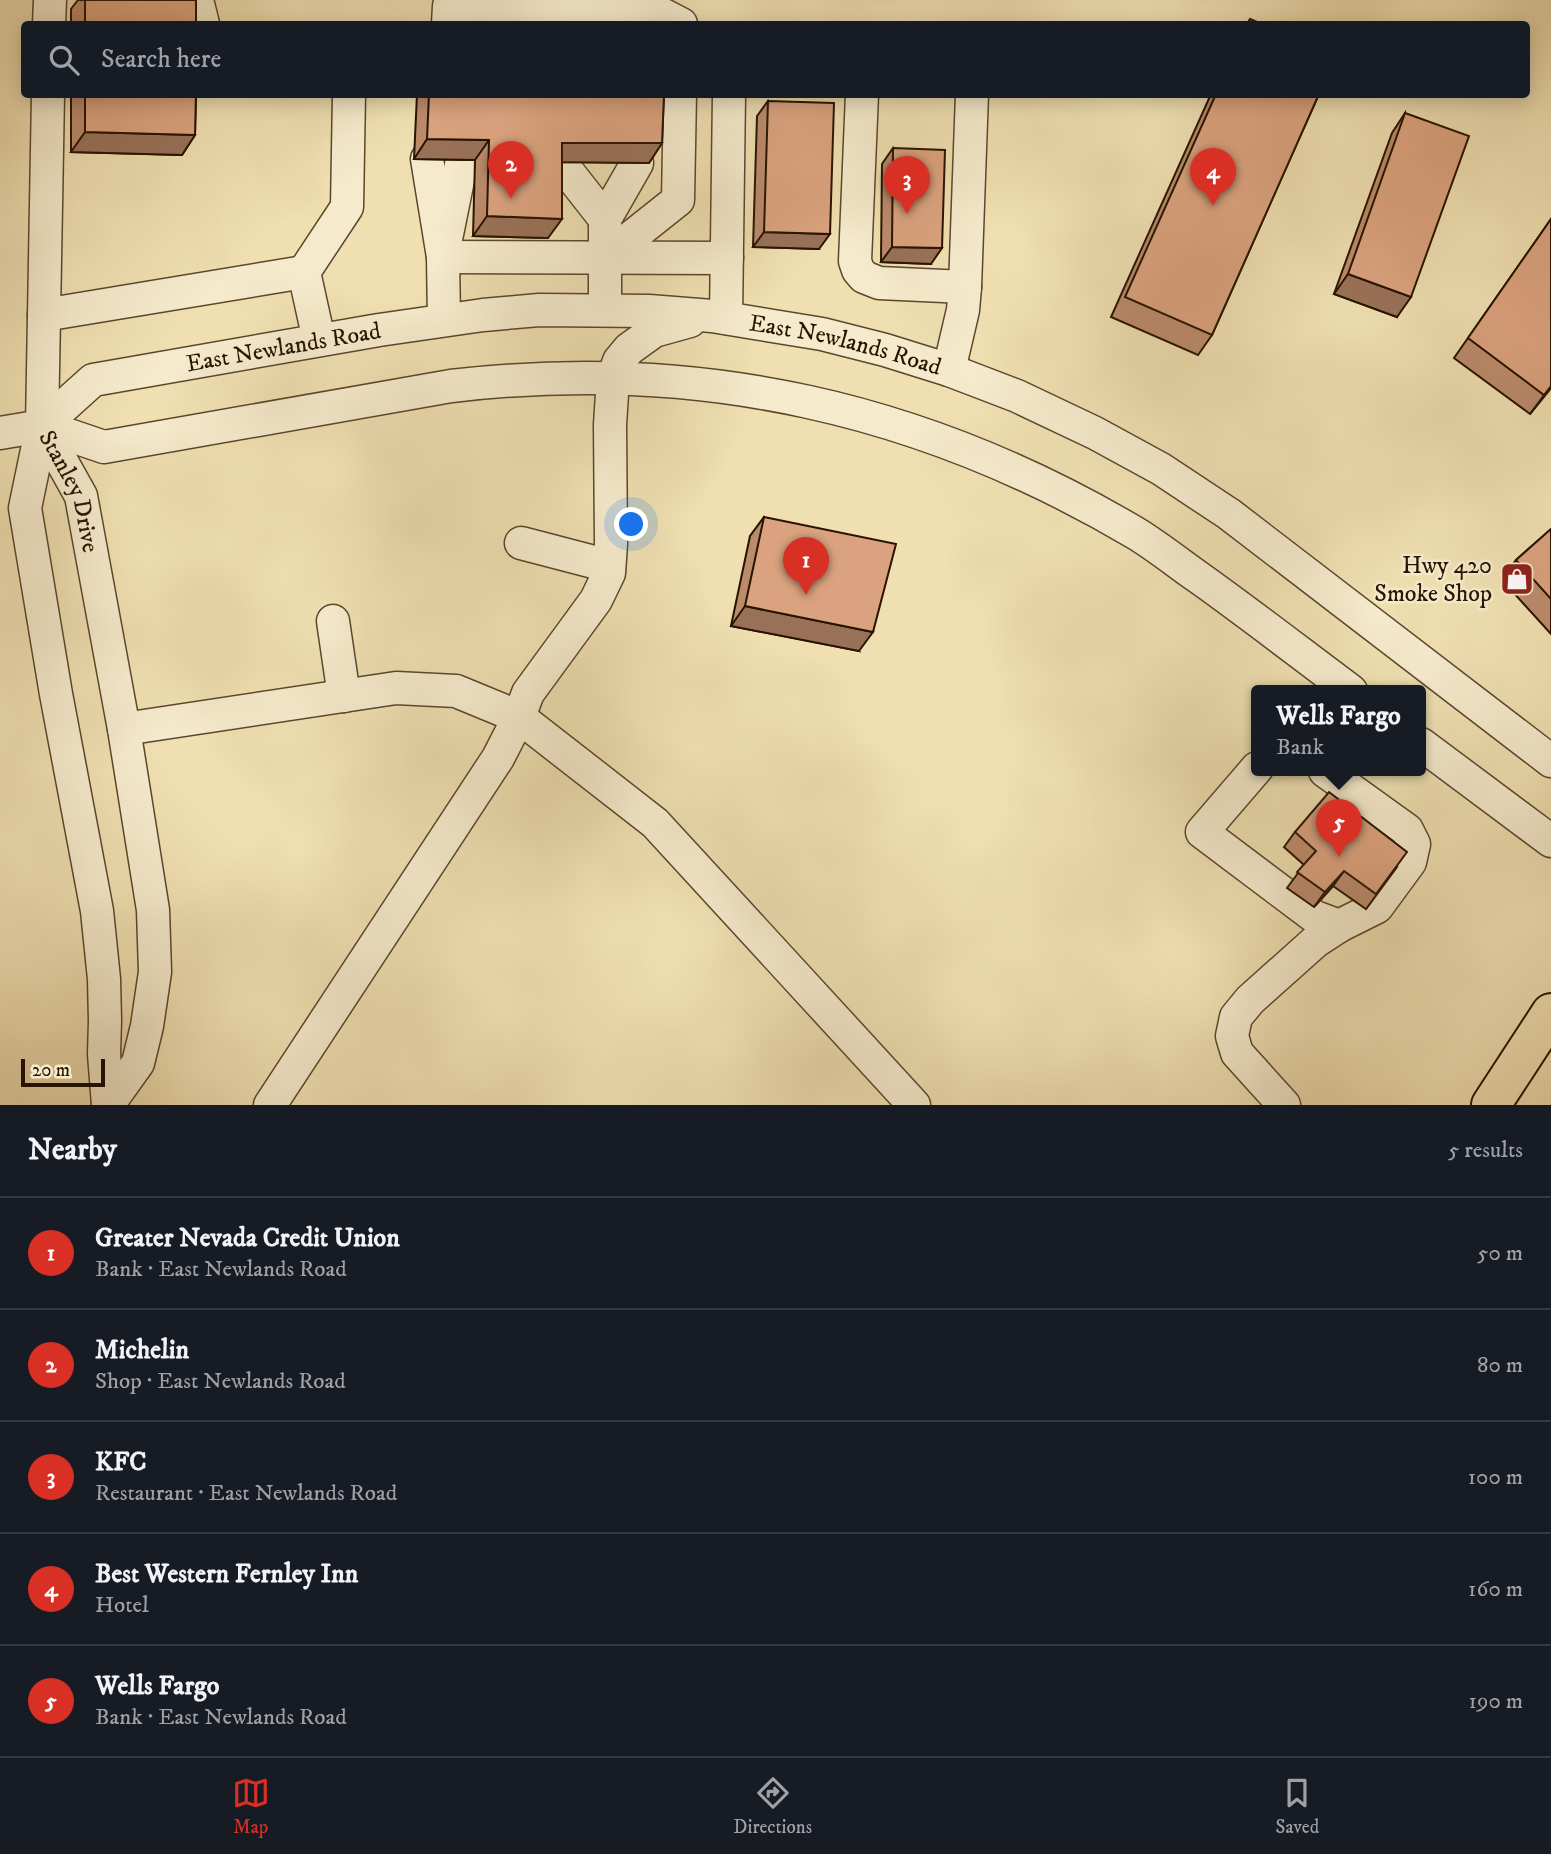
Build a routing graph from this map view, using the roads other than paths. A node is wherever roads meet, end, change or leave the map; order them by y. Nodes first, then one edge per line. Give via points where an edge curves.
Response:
1 (50, 0) edge
2 (197, 0) edge
3 (449, 15) edge
4 (597, 17) edge
5 (49, 21) edge
6 (202, 21) edge
7 (675, 21) edge
8 (48, 98) edge
9 (349, 98) edge
10 (680, 98) edge
11 (729, 98) edge
12 (862, 98) edge
13 (972, 98) edge
14 (426, 159) edge
15 (462, 160) edge
16 (571, 162) edge
17 (628, 163) edge
18 (605, 219) junction
19 (443, 257) junction
20 (606, 258) junction
21 (727, 258) junction
22 (304, 272) junction
23 (965, 287) junction
24 (605, 310) junction
25 (44, 315) junction
26 (719, 317) junction
27 (444, 320) junction
28 (319, 340) junction
29 (948, 370) junction
30 (613, 377) junction
31 (42, 426) junction
32 (0, 433) edge
33 (521, 543) dead end
34 (609, 566) junction
35 (333, 621) dead end
36 (1333, 685) edge
37 (344, 696) junction
38 (519, 717) junction
39 (124, 729) junction
40 (1426, 748) edge
41 (1551, 761) edge
42 (1251, 775) edge
43 (1332, 776) edge
44 (1551, 841) edge
45 (1339, 926) junction
46 (1551, 1013) edge
47 (109, 1105) edge
48 (270, 1105) edge
49 (915, 1105) edge
50 (1283, 1105) edge
51 (1491, 1105) edge

1 - 5 street
2 - 6 street
3 - 4 street
4 - 7 street via 654,10
8 - 25 street
9 - 22 street via 347,208
10 - 20 street via 678,200
11 - 21 street
12 - 23 street via 858,270 879,283
13 - 23 street
14 - 19 street
15 - 19 street
16 - 18 street
17 - 18 street
18 - 20 street
19 - 20 street
19 - 27 street
20 - 21 street
20 - 24 street
21 - 26 street
22 - 25 street
22 - 28 street
23 - 29 street
24 - 26 street, East Newlands Road
24 - 27 street, East Newlands Road via 539,310
25 - 31 street
26 - 29 street, East Newlands Road via 822,334
26 - 30 street via 654,331 629,349
27 - 28 street, East Newlands Road
28 - 31 street, East Newlands Road via 93,380
29 - 41 street, East Newlands Road via 1017,396 1161,469 1229,514
30 - 31 street via 451,386 104,447
30 - 34 street
30 - 36 street via 729,387 839,408 960,447 1021,473 1139,536 1217,591
31 - 32 street
31 - 39 street, Stanley Drive via 81,496
31 - 47 street, Stanley Drive via 25,508 99,923
33 - 34 street
34 - 38 street via 596,600 528,693
35 - 37 street
37 - 38 street via 396,688 456,691
37 - 39 street
38 - 48 street via 498,758
38 - 49 street via 655,824
39 - 47 street, Stanley Drive via 153,910 155,972 138,1063
40 - 44 street
42 - 45 street via 1202,832 1315,917
43 - 45 street via 1407,830 1414,844 1410,862 1377,907
45 - 50 street via 1297,957 1237,1017 1232,1036 1237,1053
46 - 51 highway

